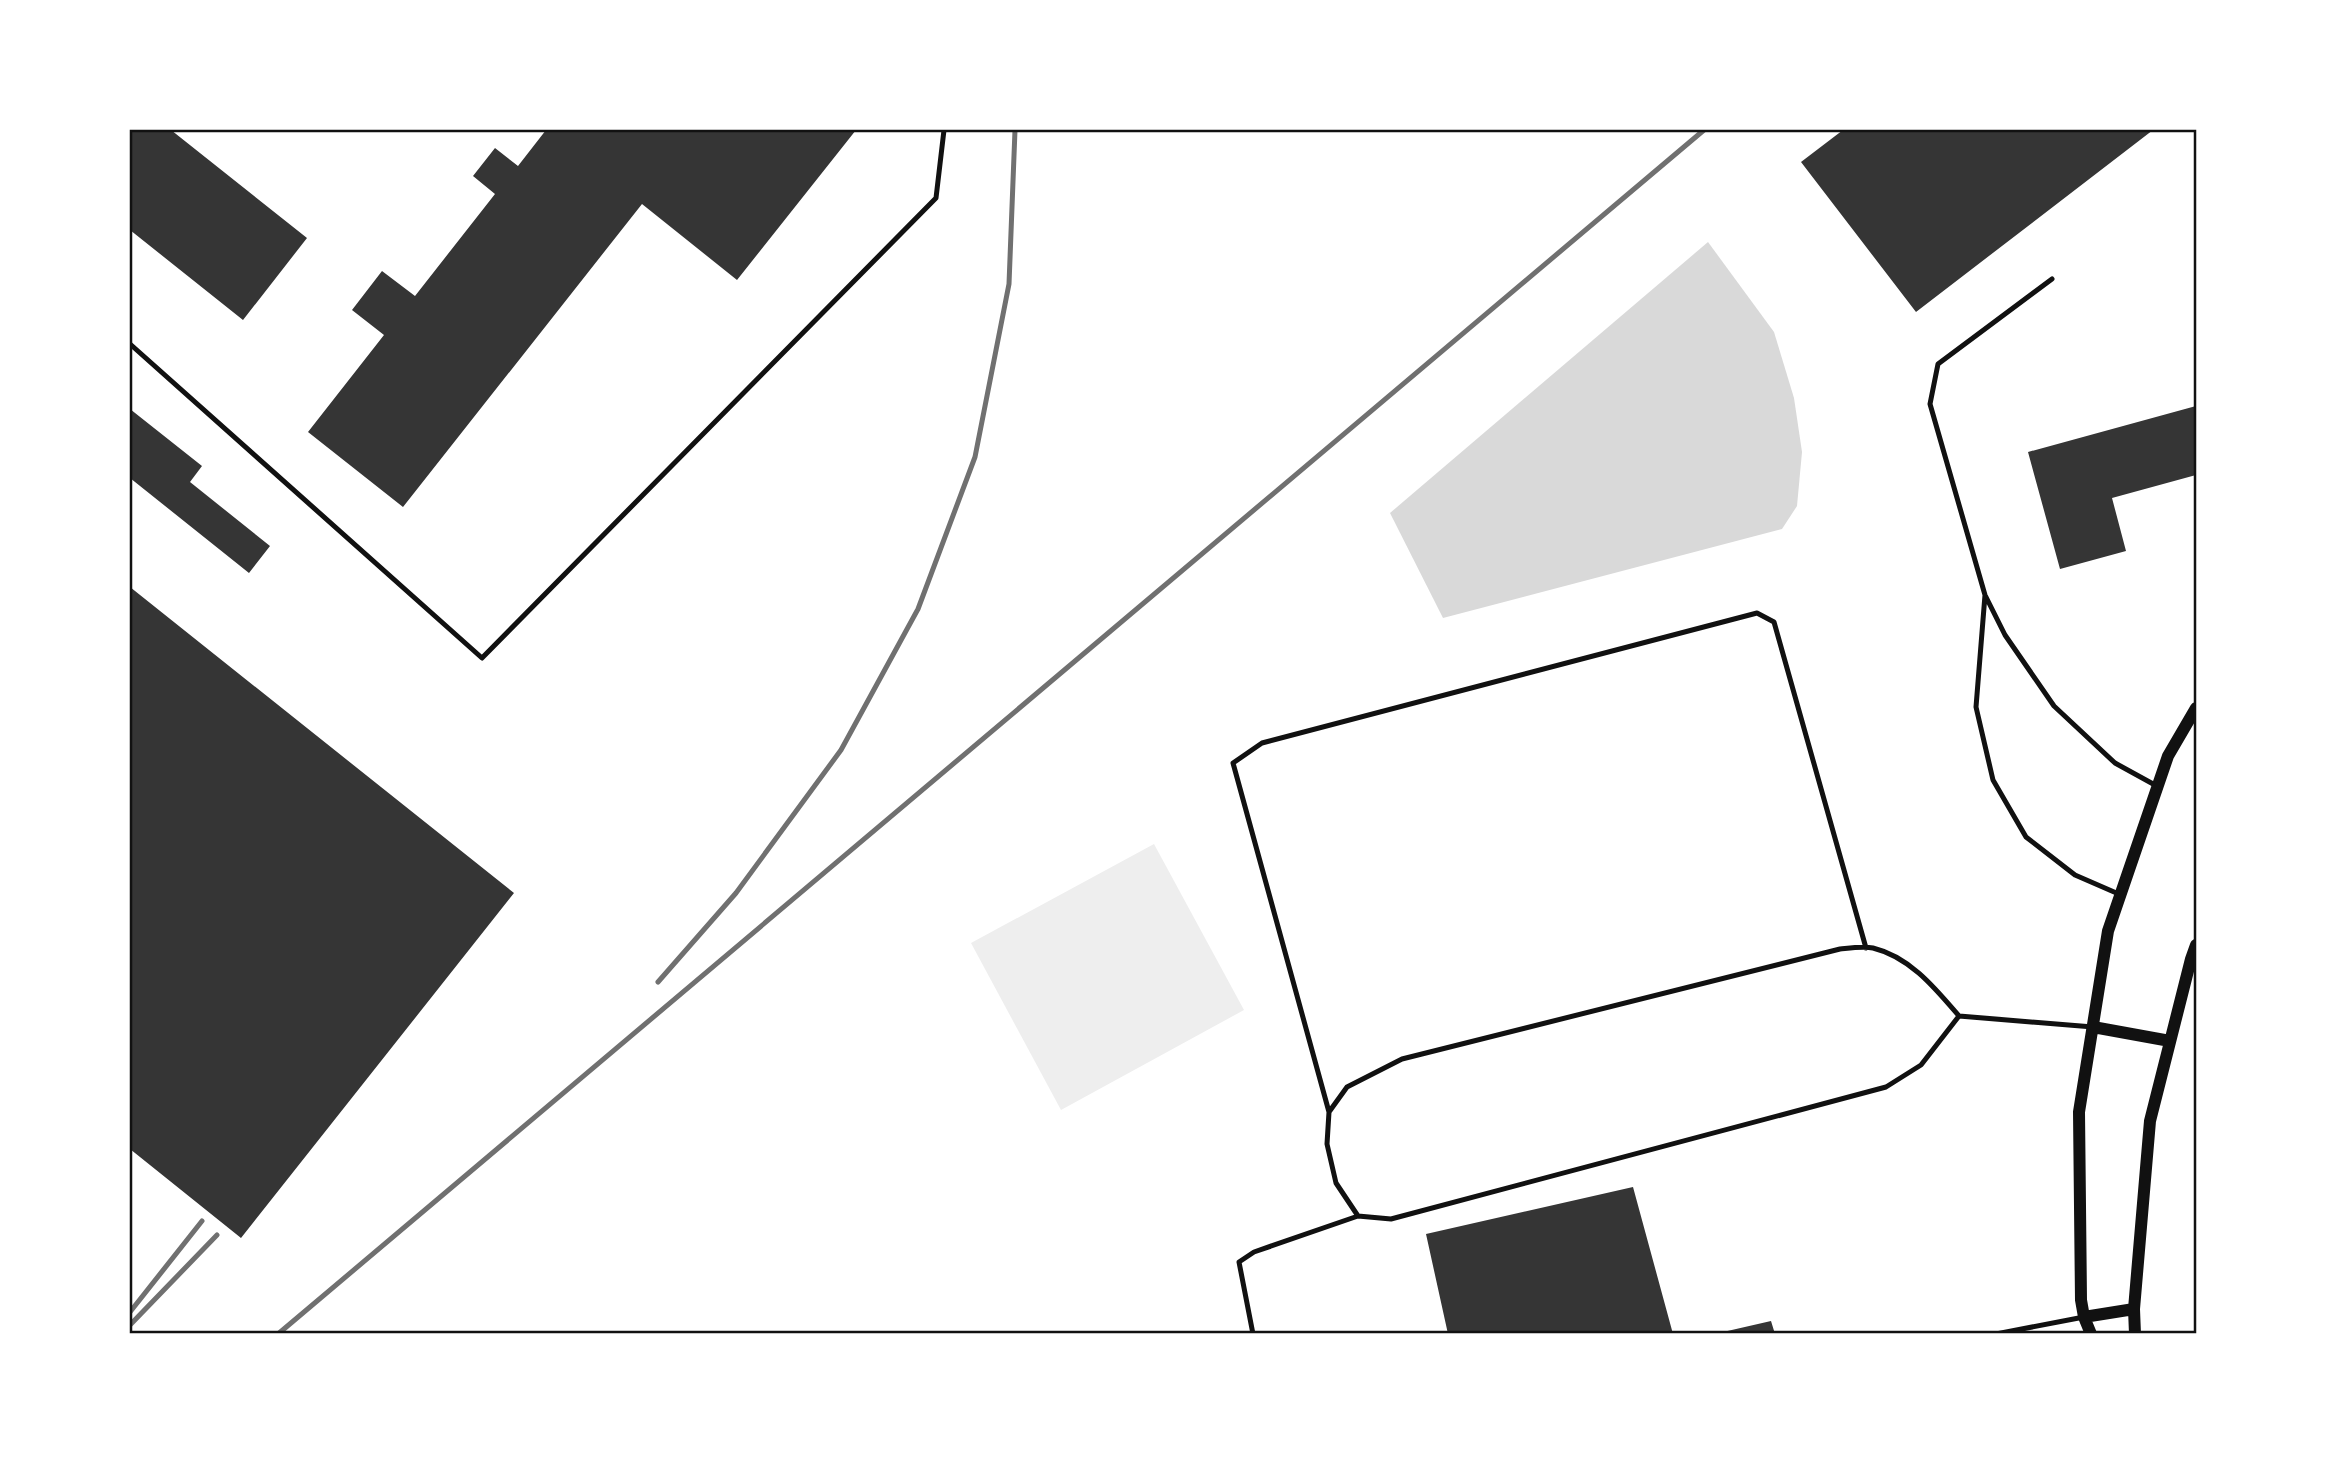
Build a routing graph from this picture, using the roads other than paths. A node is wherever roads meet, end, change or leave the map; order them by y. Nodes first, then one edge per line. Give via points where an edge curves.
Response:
1 (944, 130) edge
2 (2052, 279) dead end
3 (130, 344) edge
4 (1985, 595) junction
5 (2196, 708) edge
6 (2158, 787) junction
7 (2121, 895) junction
8 (2196, 946) edge
9 (1866, 948) junction
10 (1959, 1016) junction
11 (2093, 1027) junction
12 (2170, 1041) junction
13 (1329, 1112) junction
14 (1358, 1216) junction
15 (2134, 1309) junction
16 (2084, 1317) junction
17 (1253, 1334) edge
18 (1996, 1334) edge
19 (2091, 1334) edge
20 (2135, 1334) edge

1 - 3 lane via 936,198 482,658
2 - 4 lane via 1938,364 1930,404
4 - 6 lane via 2005,635 2054,706 2115,762
4 - 7 lane via 1976,707 1993,780 2026,836 2075,875
5 - 6 street via 2168,756
6 - 7 street
7 - 11 street via 2108,932
8 - 12 street
9 - 10 lane via 1903,960
9 - 13 lane via 1840,949 1402,1059 1347,1087
9 - 13 lane via 1774,622 1757,613 1262,743 1234,763
10 - 11 lane
10 - 14 lane via 1921,1065 1886,1087 1391,1219
11 - 12 street
11 - 16 street via 2079,1112
12 - 15 street via 2150,1121
13 - 14 lane via 1326,1144 1336,1183
14 - 17 lane via 1254,1252 1239,1262
15 - 16 street
15 - 20 street
16 - 18 lane
16 - 19 street

